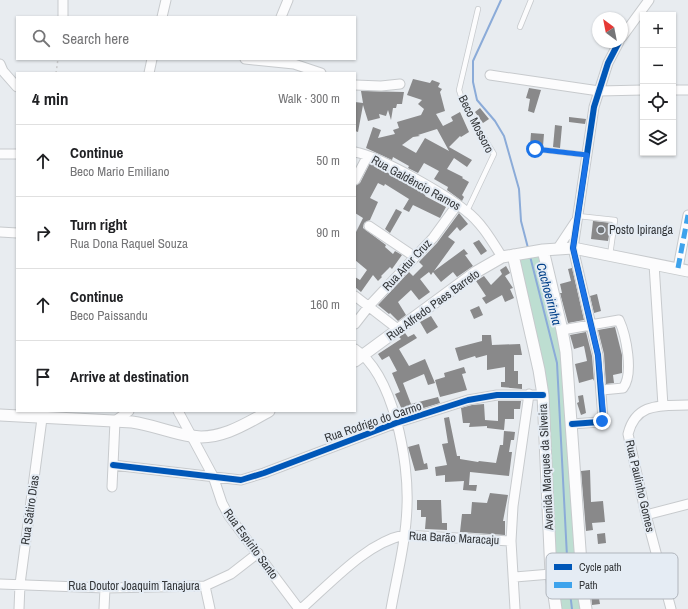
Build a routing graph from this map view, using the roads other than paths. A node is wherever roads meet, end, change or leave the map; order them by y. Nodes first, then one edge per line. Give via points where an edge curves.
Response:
1 (63, 0) edge
2 (166, 0) edge
3 (288, 0) edge
4 (531, 0) edge
5 (649, 0) edge
6 (478, 9) dead end
7 (62, 16) edge
8 (162, 16) edge
9 (281, 16) edge
10 (520, 27) dead end
11 (628, 30) edge
12 (616, 48) edge
13 (152, 60) edge
14 (261, 60) edge
15 (292, 62) edge
16 (1, 69) edge
17 (149, 72) edge
18 (299, 72) edge
19 (318, 72) edge
20 (490, 75) dead end
21 (400, 84) dead end
22 (356, 85) edge
23 (16, 86) edge
24 (640, 90) edge
25 (676, 90) edge
26 (688, 90) edge
27 (599, 91) junction
28 (535, 149) dead end
29 (356, 152) edge
30 (0, 154) edge
31 (16, 154) edge
32 (587, 155) junction
33 (368, 156) junction
34 (356, 178) edge
35 (457, 205) junction
36 (467, 211) junction
37 (688, 215) edge
38 (578, 217) junction
39 (369, 226) dead end
40 (0, 232) edge
41 (16, 233) edge
42 (558, 248) junction
43 (573, 248) junction
44 (539, 250) junction
45 (511, 255) junction
46 (610, 255) junction
47 (415, 257) junction
48 (654, 264) junction
49 (683, 269) edge
50 (356, 297) edge
51 (369, 306) junction
52 (356, 323) edge
53 (591, 324) junction
54 (399, 330) junction
55 (562, 330) junction
56 (358, 355) edge
57 (602, 390) junction
58 (529, 394) junction
59 (543, 395) junction
60 (688, 405) edge
61 (664, 406) junction
62 (128, 412) edge
63 (179, 412) edge
64 (267, 412) edge
65 (0, 414) edge
66 (43, 414) edge
67 (115, 421) junction
68 (396, 423) junction
69 (572, 424) junction
70 (192, 436) junction
71 (113, 465) junction
72 (213, 476) junction
73 (112, 487) dead end
74 (688, 504) edge
75 (646, 516) junction
76 (404, 535) junction
77 (511, 542) junction
78 (258, 553) junction
79 (549, 553) edge
80 (580, 553) edge
81 (656, 553) edge
82 (546, 574) edge
83 (514, 576) junction
84 (0, 584) edge
85 (20, 584) junction
86 (205, 586) junction
87 (105, 588) junction
88 (554, 599) edge
89 (584, 599) edge
90 (668, 599) edge
91 (19, 609) edge
92 (104, 609) edge
93 (210, 609) edge
94 (300, 609) edge
95 (391, 609) edge
96 (515, 609) edge
97 (556, 609) edge
98 (586, 609) edge
99 (671, 609) edge

1 - 7 street
2 - 8 street
3 - 9 street
4 - 10 lane
5 - 11 street
6 - 36 lane, Beco Mossoro via 459,90 464,105 494,154
12 - 27 street
13 - 17 street
14 - 15 street
15 - 18 street
15 - 19 street
16 - 23 street
20 - 27 street
21 - 22 street
24 - 27 street
25 - 26 street
27 - 32 street
28 - 32 lane
29 - 33 street, Rua Galdêncio Ramos
30 - 31 street
32 - 38 street
33 - 34 street
33 - 35 street, Rua Galdêncio Ramos
35 - 36 street, Rua Galdêncio Ramos
35 - 47 street, Rua Artur Cruz via 433,238
36 - 45 street, Rua Galdêncio Ramos
37 - 49 street
38 - 42 street
38 - 43 street
38 - 46 lane via 615,220
39 - 47 street
40 - 41 street
42 - 43 street
42 - 44 street
43 - 46 street
43 - 53 street
44 - 45 street
44 - 55 street
45 - 54 street, Rua Alfredo Paes Barreto via 476,272
45 - 59 street, Avenida Marques da Silveira
46 - 48 street
47 - 51 street, Rua Artur Cruz
48 - 49 street
48 - 61 street
50 - 51 street
51 - 52 street, Rua Artur Cruz
51 - 54 street
53 - 55 street
53 - 57 street
53 - 57 street via 619,320 626,348 628,376 625,386 619,390
54 - 56 street, Rua Alfredo Paes Barreto
55 - 69 street
56 - 68 street via 384,385
57 - 69 street via 604,419
58 - 59 street, Rua Rodrigo do Carmo
58 - 68 street, Rua Rodrigo do Carmo via 480,397
58 - 77 street via 513,506
59 - 79 street, Avenida Marques da Silveira
60 - 61 street, Rua Paulinho Gomes
61 - 75 street, Rua Paulinho Gomes via 637,414 628,434
62 - 67 street
63 - 70 street, Rua Espírito Santo
64 - 70 street via 228,432 207,437
65 - 66 street
66 - 67 street
66 - 85 street, Rua Sátiro Dias
67 - 70 street via 159,426
67 - 71 street
68 - 72 street, Rua Rodrigo do Carmo via 251,478 228,480
68 - 76 street via 407,485
69 - 80 street
70 - 72 street, Rua Espírito Santo
71 - 72 street, Rua Rodrigo do Carmo
71 - 73 street
72 - 78 street, Rua Espírito Santo via 225,509
74 - 75 street
75 - 81 street, Rua Paulinho Gomes
76 - 77 street, Rua Barão Maracaju
76 - 94 street, Rua Barão Maracaju via 373,547
76 - 95 street
77 - 83 street
78 - 86 street, Rua Doutor Joaquim Tanajura via 231,574
78 - 94 street, Rua Espírito Santo
82 - 83 street
83 - 96 street
84 - 85 street, Rua Doutor Joaquim Tanajura
85 - 87 street, Rua Doutor Joaquim Tanajura
85 - 91 street, Rua Sátiro Dias
86 - 87 street, Rua Doutor Joaquim Tanajura
86 - 93 street
87 - 92 street
88 - 97 street, Avenida Marques da Silveira
89 - 98 street
90 - 99 street, Rua Paulinho Gomes

